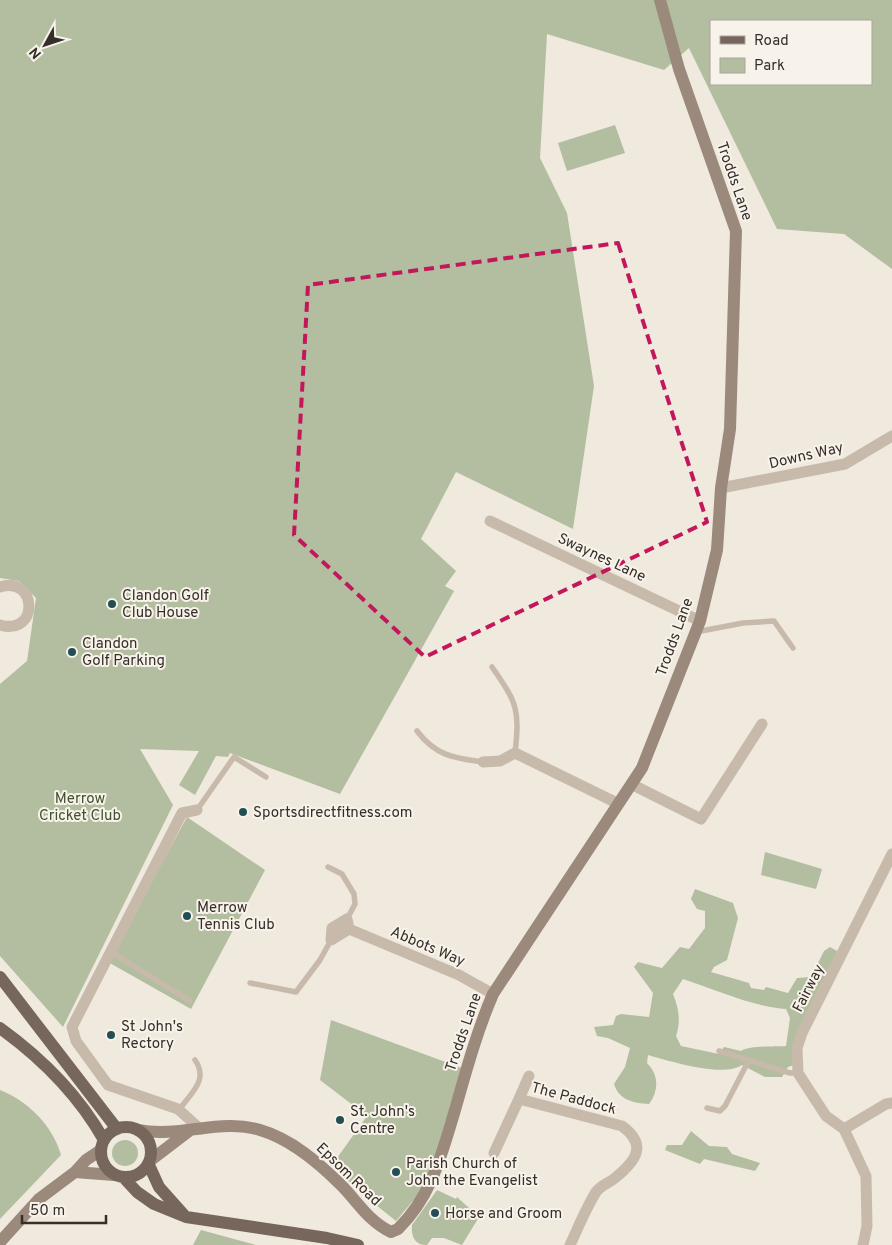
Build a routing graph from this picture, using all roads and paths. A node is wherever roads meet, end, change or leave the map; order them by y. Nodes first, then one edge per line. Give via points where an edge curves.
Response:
1 (660, 0) edge
2 (892, 436) edge
3 (721, 488) junction
4 (490, 521) dead end
5 (0, 588) edge
6 (0, 625) edge
7 (698, 626) junction
8 (793, 648) dead end
9 (492, 667) dead end
10 (762, 724) dead end
11 (417, 731) dead end
12 (515, 753) junction
13 (484, 762) joint
14 (266, 777) dead end
15 (631, 784) junction
16 (617, 804) junction
17 (197, 810) joint
18 (892, 854) edge
19 (328, 867) dead end
20 (348, 924) junction
21 (331, 940) joint
22 (111, 952) junction
23 (0, 977) edge
24 (250, 983) dead end
25 (493, 994) junction
26 (190, 1001) dead end
27 (0, 1028) edge
28 (719, 1051) dead end
29 (195, 1060) dead end
30 (750, 1060) junction
31 (798, 1073) junction
32 (529, 1076) dead end
33 (519, 1099) junction
34 (892, 1104) edge
35 (707, 1108) dead end
36 (179, 1110) junction
37 (117, 1128) junction
38 (844, 1129) junction
39 (138, 1130) junction
40 (195, 1130) junction
41 (102, 1145) junction
42 (494, 1153) dead end
43 (150, 1162) junction
44 (75, 1172) junction
45 (119, 1176) junction
46 (186, 1217) junction
47 (398, 1229) joint
48 (0, 1242) edge
49 (358, 1245) edge
50 (570, 1245) edge
51 (863, 1245) edge

1 - 3 street, Trodds Lane via 678,69 736,231 730,429
2 - 3 street, Downs Way via 845,464
3 - 7 street, Trodds Lane via 717,550
4 - 7 street, Swaynes Lane
5 - 6 street via 19,588 25,593 30,606 20,624
7 - 8 lane via 774,621
7 - 15 street, Trodds Lane via 642,768
9 - 12 lane via 515,704 518,721
10 - 15 street via 701,819
11 - 13 lane via 428,745 452,758
12 - 13 street via 500,761
12 - 16 street
14 - 17 lane via 234,757
15 - 16 street, Trodds Lane
16 - 25 street, Trodds Lane
17 - 22 street via 182,814
18 - 31 street, Fairway via 802,1033 797,1048
19 - 20 lane via 342,874 354,894 355,904
20 - 21 street
20 - 25 street, Abbots Way
21 - 24 lane via 296,992
22 - 26 lane
22 - 36 street via 72,1027 76,1041 108,1085
23 - 37 main road
25 - 47 street, Trodds Lane via 480,1024 431,1186
27 - 41 main road via 56,1074 81,1105
28 - 30 lane
29 - 36 lane via 202,1076
30 - 31 lane
30 - 35 lane via 725,1106 720,1111
31 - 38 street via 826,1116
32 - 33 street, The Paddock
33 - 42 street, The Paddock
33 - 50 street, The Paddock via 622,1126 633,1134 637,1143 636,1155 614,1180 598,1190
34 - 38 street via 886,1104
36 - 40 street
37 - 39 main road
37 - 41 main road
38 - 51 street via 866,1176 867,1226
39 - 40 street, Epsom Road via 158,1134
39 - 43 main road via 150,1143
40 - 43 street, Epsom Road
40 - 47 street, Epsom Road via 224,1126 259,1129 293,1145 342,1186 378,1226 391,1232
41 - 44 street
41 - 45 main road via 104,1164
43 - 45 main road via 138,1175
43 - 46 main road via 159,1187
44 - 45 street
44 - 48 street via 39,1200
45 - 46 main road via 154,1204
46 - 49 main road

